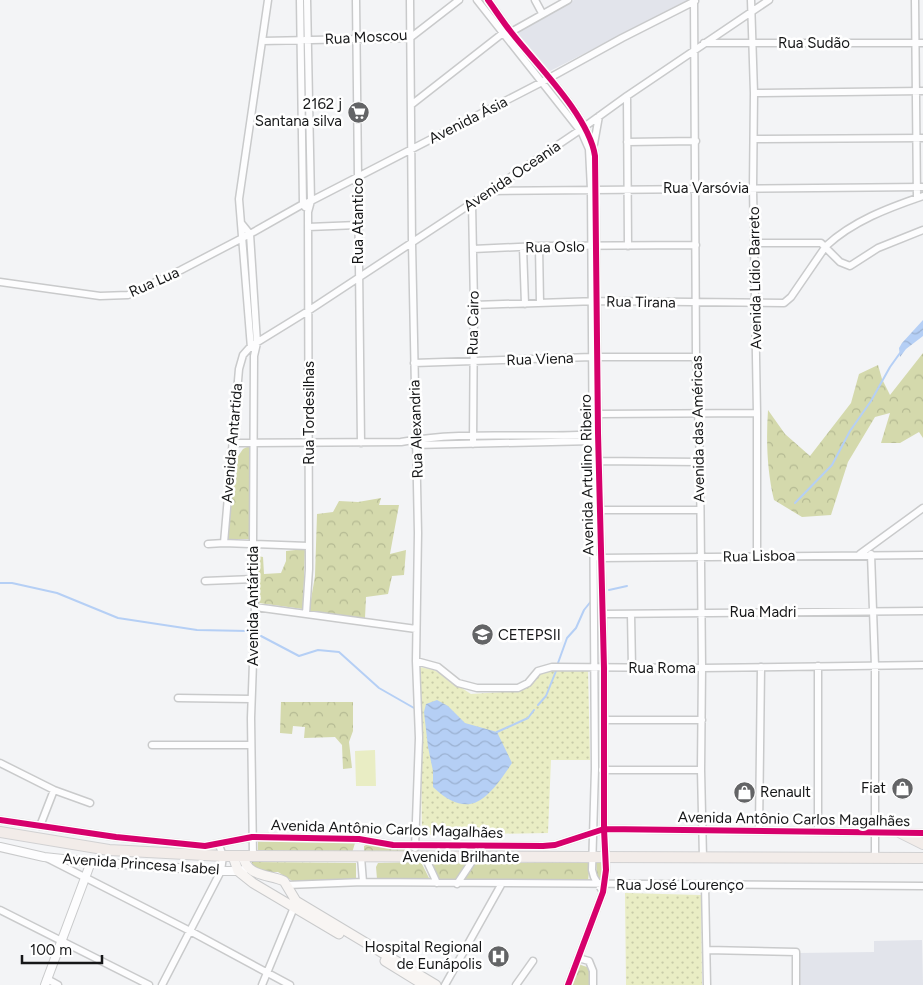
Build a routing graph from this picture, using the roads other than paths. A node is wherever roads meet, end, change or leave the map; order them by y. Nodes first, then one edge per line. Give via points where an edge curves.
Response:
1 (268, 0) edge
2 (300, 0) edge
3 (307, 0) edge
4 (356, 0) edge
5 (410, 0) edge
6 (459, 0) edge
7 (477, 0) edge
8 (488, 0) edge
9 (535, 0) edge
10 (568, 0) edge
11 (751, 0) edge
12 (769, 0) edge
13 (915, 0) edge
14 (695, 1) edge
15 (752, 11) junction
16 (542, 13) junction
17 (507, 33) junction
18 (357, 38) junction
19 (410, 38) junction
20 (262, 40) junction
21 (300, 40) junction
22 (308, 40) junction
23 (704, 43) junction
24 (752, 43) junction
25 (915, 43) junction
26 (923, 43) edge
27 (695, 51) junction
28 (549, 78) junction
29 (542, 82) junction
30 (920, 91) edge
31 (754, 93) junction
32 (626, 96) junction
33 (411, 105) junction
34 (599, 116) junction
35 (582, 128) junction
36 (920, 138) edge
37 (754, 139) junction
38 (696, 141) junction
39 (627, 142) junction
40 (593, 148) junction
41 (411, 149) junction
42 (358, 177) junction
43 (920, 186) edge
44 (696, 188) junction
45 (753, 188) junction
46 (594, 189) junction
47 (627, 189) junction
48 (489, 191) junction
49 (920, 197) edge
50 (311, 201) junction
51 (472, 203) junction
52 (303, 204) junction
53 (308, 212) junction
54 (242, 224) junction
55 (358, 225) junction
56 (308, 227) junction
57 (923, 230) edge
58 (250, 234) junction
59 (242, 238) junction
60 (412, 243) junction
61 (754, 243) junction
62 (696, 245) junction
63 (823, 245) junction
64 (539, 246) junction
65 (594, 246) junction
66 (628, 246) junction
67 (523, 247) junction
68 (473, 249) junction
69 (358, 276) junction
70 (0, 282) edge
71 (594, 301) junction
72 (755, 302) junction
73 (697, 303) junction
74 (525, 304) junction
75 (540, 304) junction
76 (474, 305) junction
77 (308, 311) junction
78 (254, 344) junction
79 (595, 357) junction
80 (696, 357) junction
81 (472, 362) junction
82 (414, 363) junction
83 (698, 412) junction
84 (757, 413) junction
85 (598, 414) junction
86 (472, 436) junction
87 (595, 437) junction
88 (254, 442) junction
89 (417, 442) junction
90 (233, 443) junction
91 (310, 443) junction
92 (361, 443) junction
93 (473, 444) junction
94 (596, 461) junction
95 (700, 462) junction
96 (923, 508) edge
97 (597, 510) junction
98 (699, 510) junction
99 (224, 542) junction
100 (253, 543) junction
101 (208, 544) dead end
102 (308, 546) junction
103 (860, 554) junction
104 (871, 554) junction
105 (923, 555) edge
106 (757, 556) junction
107 (598, 558) junction
108 (700, 558) junction
109 (254, 579) junction
110 (205, 581) dead end
111 (254, 607) junction
112 (873, 612) junction
113 (923, 612) edge
114 (700, 613) junction
115 (306, 614) junction
116 (602, 614) junction
117 (631, 614) junction
118 (416, 629) junction
119 (416, 661) junction
120 (923, 665) edge
121 (818, 666) junction
122 (875, 666) junction
123 (594, 667) junction
124 (761, 667) junction
125 (604, 668) junction
126 (632, 668) junction
127 (702, 668) junction
128 (178, 698) dead end
129 (251, 699) junction
130 (605, 720) junction
131 (702, 720) junction
132 (152, 744) dead end
133 (251, 745) junction
134 (0, 763) edge
135 (595, 770) junction
136 (604, 770) junction
137 (701, 770) junction
138 (54, 790) junction
139 (90, 803) dead end
140 (0, 820) edge
141 (40, 826) junction
142 (604, 828) junction
143 (702, 829) junction
144 (759, 830) junction
145 (818, 831) junction
146 (0, 832) edge
147 (874, 832) junction
148 (594, 833) junction
149 (901, 833) junction
150 (923, 833) edge
151 (252, 837) junction
152 (218, 844) junction
153 (923, 844) edge
154 (415, 846) junction
155 (0, 847) edge
156 (238, 856) junction
157 (44, 857) junction
158 (361, 857) junction
159 (419, 857) junction
160 (475, 857) junction
161 (592, 858) junction
162 (607, 858) junction
163 (703, 858) junction
164 (875, 858) junction
165 (923, 858) edge
166 (91, 862) junction
167 (248, 868) junction
168 (221, 870) junction
169 (238, 871) junction
170 (86, 877) junction
171 (274, 878) junction
172 (363, 882) junction
173 (437, 883) junction
174 (456, 884) junction
175 (499, 884) junction
176 (601, 885) junction
177 (705, 885) junction
178 (287, 886) junction
179 (923, 886) edge
180 (266, 890) junction
181 (279, 898) junction
182 (295, 904) junction
183 (0, 910) edge
184 (190, 931) junction
185 (62, 940) junction
186 (707, 950) junction
187 (578, 958) junction
188 (532, 961) dead end
189 (267, 972) junction
190 (46, 982) edge
191 (430, 984) edge
192 (58, 985) edge
193 (149, 985) edge
194 (162, 985) edge
195 (262, 985) edge
196 (290, 985) edge
197 (445, 985) edge
198 (516, 985) edge
199 (568, 985) edge
200 (593, 985) edge
201 (707, 985) edge
202 (796, 985) edge

1 - 20 street, Avenida Antártida
2 - 21 street
3 - 22 street, Rua Tordesilhas
4 - 18 street, Rua Atantico
5 - 19 street, Rua Alexandria
6 - 19 street, Rua Moscou
7 - 17 street, Avenida Artulino Ribeiro
8 - 17 street
9 - 16 street
10 - 16 street
11 - 15 street, Avenida Lídio Barreto
12 - 15 street, Avenida Oceania
13 - 25 street
14 - 27 street, Avenida das Américas
14 - 28 street, Avenida Ásia
15 - 23 street, Avenida Oceania
15 - 24 street, Avenida Lídio Barreto
16 - 17 street
17 - 28 street, Avenida Artulino Ribeiro
17 - 29 street, Avenida Artulino Ribeiro
17 - 33 street
18 - 19 street, Rua Moscou
18 - 22 street, Rua Moscou
18 - 42 street, Rua Atantico
19 - 33 street, Rua Alexandria
20 - 21 street, Rua Moscou
20 - 54 street, Avenida Antártida via 239,198
21 - 22 street, Rua Moscou
21 - 52 street
22 - 50 street, Rua Tordesilhas
23 - 24 street, Rua Sudão
23 - 27 street, Avenida Oceania
24 - 25 street, Rua Sudão
24 - 31 street, Avenida Lídio Barreto
25 - 26 street, Rua Sudão
25 - 30 street
27 - 32 street, Avenida Oceania
27 - 38 street, Avenida das Américas
28 - 29 street, Avenida Ásia
28 - 35 street, Avenida Artulino Ribeiro
29 - 35 street, Avenida Artulino Ribeiro
29 - 41 street, Avenida Ásia
30 - 31 street
30 - 36 street
31 - 37 street, Avenida Lídio Barreto
32 - 34 street, Avenida Oceania
32 - 39 street
33 - 41 street, Rua Alexandria
34 - 35 street, Avenida Oceania
34 - 40 street
35 - 40 street, Avenida Artulino Ribeiro
35 - 46 street, Avenida Artulino Ribeiro via 589,149
35 - 48 street, Avenida Oceania
36 - 37 street
36 - 43 street
37 - 45 street, Avenida Lídio Barreto
38 - 39 street
38 - 44 street, Avenida das Américas
39 - 47 street
40 - 46 street, Avenida Artulino Ribeiro
41 - 42 street, Avenida Ásia
41 - 60 street, Rua Alexandria
42 - 50 street, Avenida Ásia
42 - 55 street, Rua Atantico
43 - 45 street, Rua Varsóvia
43 - 49 street
44 - 45 street, Rua Varsóvia
44 - 47 street, Rua Varsóvia
44 - 62 street, Avenida das Américas
45 - 61 street, Avenida Lídio Barreto
46 - 47 street, Rua Varsóvia
46 - 48 street, Rua Varsóvia
46 - 65 street, Avenida Artulino Ribeiro
47 - 66 street
48 - 51 street, Avenida Oceania
49 - 63 street via 867,218
50 - 52 street, Avenida Ásia
50 - 53 street, Rua Tordesilhas
51 - 60 street, Avenida Oceania
51 - 68 street, Rua Cairo
52 - 53 street
52 - 58 street, Avenida Ásia
53 - 56 street, Rua Tordesilhas
54 - 58 street
54 - 59 street, Avenida Antártida
55 - 56 street
55 - 69 street, Rua Atantico
56 - 77 street, Rua Tordesilhas
57 - 63 street via 878,248 850,266 840,262
58 - 59 street, Avenida Ásia
58 - 78 street, Avenida Antártida
59 - 70 street, Rua Lua via 128,295 100,296
59 - 78 street, Avenida Antártida
60 - 69 street, Avenida Oceania
60 - 82 street, Rua Alexandria
61 - 63 street
61 - 72 street, Avenida Lídio Barreto
62 - 66 street, Rua Oslo
62 - 73 street, Avenida das Américas
63 - 72 street, Rua Tirana via 791,297 780,303
64 - 65 street, Rua Oslo
64 - 67 street, Rua Oslo
64 - 75 street
65 - 66 street, Rua Oslo
65 - 71 street, Avenida Artulino Ribeiro
67 - 68 street, Rua Oslo
67 - 74 street
68 - 76 street, Rua Cairo
69 - 77 street, Avenida Oceania
69 - 92 street, Rua Atantico
71 - 73 street, Rua Tirana
71 - 75 street, Rua Tirana
71 - 79 street, Avenida Artulino Ribeiro
72 - 73 street, Rua Tirana
72 - 84 street, Avenida Lídio Barreto
73 - 80 street, Avenida das Américas
74 - 75 street, Rua Tirana
74 - 76 street, Rua Tirana
76 - 81 street, Rua Cairo
77 - 78 street, Avenida Oceania
77 - 91 street, Rua Tordesilhas
78 - 88 street, Avenida Antártida
78 - 90 street, Avenida Antartida via 244,355 239,368
79 - 80 street, Rua Viena
79 - 81 street, Rua Viena
79 - 85 street, Avenida Artulino Ribeiro
79 - 87 street, Avenida Artulino Ribeiro
80 - 83 street, Avenida das Américas
81 - 82 street, Rua Viena
81 - 86 street, Rua Cairo
82 - 89 street, Rua Alexandria
83 - 84 street
83 - 85 street
83 - 95 street, Avenida das Américas
84 - 106 street, Avenida Lídio Barreto
85 - 87 street, Avenida Artulino Ribeiro
86 - 87 street
86 - 89 street
86 - 93 street, Rua Cairo
87 - 93 street
87 - 94 street, Avenida Artulino Ribeiro
88 - 90 street
88 - 91 street
88 - 100 street, Avenida Antártida
89 - 92 street
89 - 93 street
89 - 118 street, Rua Alexandria
90 - 99 street, Avenida Antartida
91 - 92 street
91 - 102 street, Rua Tordesilhas
94 - 95 street
94 - 97 street, Avenida Artulino Ribeiro
95 - 98 street, Avenida das Américas
96 - 103 street
97 - 98 street
97 - 107 street, Avenida Artulino Ribeiro
98 - 108 street, Avenida das Américas
99 - 100 street
99 - 101 street
100 - 102 street
100 - 109 street, Avenida Antártida
102 - 115 street, Rua Tordesilhas
103 - 104 street, Rua Lisboa
103 - 106 street, Rua Lisboa
104 - 105 street, Rua Lisboa
104 - 112 street
106 - 108 street, Rua Lisboa
107 - 108 street, Rua Lisboa
107 - 116 street, Avenida Artulino Ribeiro
107 - 123 street, Avenida Artulino Ribeiro
108 - 114 street, Avenida das Américas
109 - 110 street
109 - 111 street, Avenida Antártida
111 - 115 street
111 - 129 street, Avenida Antártida
112 - 113 street, Rua Madri
112 - 114 street, Rua Madri
112 - 122 street
114 - 117 street, Rua Madri
114 - 127 street, Avenida das Américas
115 - 118 street
116 - 117 street, Rua Madri
116 - 125 street, Avenida Artulino Ribeiro
117 - 126 street
118 - 119 street, Rua Alexandria
119 - 123 street, Rua Roma via 438,668 458,683 477,688 518,688 544,668
119 - 154 street, Rua Alexandria via 419,738
120 - 122 street, Rua Roma
121 - 122 street, Rua Roma
121 - 124 street, Rua Roma
121 - 145 street
122 - 147 street
123 - 125 street, Rua Roma
123 - 135 street, Avenida Artulino Ribeiro
124 - 127 street, Rua Roma
124 - 144 street
125 - 126 street, Rua Roma
125 - 130 street, Avenida Artulino Ribeiro
126 - 127 street, Rua Roma
127 - 131 street, Avenida das Américas
128 - 129 street
129 - 133 street, Avenida Antártida
130 - 131 street
130 - 136 street, Avenida Artulino Ribeiro
131 - 137 street, Avenida das Américas
132 - 133 street
133 - 151 street, Avenida Antártida
134 - 138 street
135 - 136 street
135 - 148 street, Avenida Artulino Ribeiro
136 - 137 street
136 - 142 street, Avenida Artulino Ribeiro
137 - 143 street, Avenida das Américas
138 - 139 street
138 - 141 street
140 - 141 street, Avenida Antônio Carlos Magalhães
141 - 152 street, Avenida Antônio Carlos Magalhães via 157,842
142 - 143 street, Avenida Antônio Carlos Magalhães
142 - 148 street, Avenida Antônio Carlos Magalhães
142 - 162 street, Avenida Artulino Ribeiro
143 - 144 street, Avenida Antônio Carlos Magalhães
143 - 163 street, Avenida das Américas
144 - 145 street, Avenida Antônio Carlos Magalhães
145 - 147 street, Avenida Antônio Carlos Magalhães
146 - 156 main road, Avenida Brilhante via 109,850
147 - 149 street, Avenida Antônio Carlos Magalhães
147 - 164 street
148 - 154 street, Avenida Antônio Carlos Magalhães via 551,845
148 - 161 street, Avenida Artulino Ribeiro
149 - 150 street, Avenida Antônio Carlos Magalhães
149 - 153 main road
151 - 152 street, Avenida Antônio Carlos Magalhães
151 - 154 street, Avenida Antônio Carlos Magalhães via 359,839
151 - 156 street, Avenida Antártida
152 - 156 street
154 - 159 street, Rua Alexandria
155 - 157 street, Avenida Princesa Isabel
156 - 158 main road, Avenida Brilhante
156 - 167 main road
156 - 168 street, Avenida Antártida
156 - 169 main road, Avenida Princesa Isabel
157 - 166 street, Avenida Princesa Isabel
157 - 170 street
158 - 159 main road, Avenida Brilhante
158 - 172 street
159 - 160 main road, Avenida Brilhante
159 - 173 street
160 - 161 main road, Avenida Brilhante
160 - 174 street
161 - 162 main road, Avenida Brilhante
161 - 176 street, Avenida Artulino Ribeiro via 592,870
162 - 163 main road, Avenida Brilhante
162 - 176 street, Avenida Artulino Ribeiro
163 - 164 main road, Avenida Brilhante
164 - 165 main road, Avenida Brilhante
166 - 168 street, Avenida Princesa Isabel
166 - 170 street
167 - 169 street, Avenida Princesa Isabel
167 - 171 main road
168 - 169 street, Avenida Princesa Isabel
168 - 184 street, Avenida Antártida
169 - 180 main road, Avenida Princesa Isabel
170 - 184 street
170 - 185 street
171 - 178 main road
171 - 180 main road
172 - 173 street, Rua José Lourenço
172 - 178 street, Rua José Lourenço
173 - 174 street, Rua José Lourenço
174 - 175 street, Rua José Lourenço
175 - 176 street, Rua José Lourenço
175 - 197 street
176 - 177 street, Rua José Lourenço
176 - 187 street via 603,892
177 - 179 street, Rua José Lourenço
177 - 186 street
178 - 181 main road
178 - 182 main road
180 - 181 main road, Avenida Princesa Isabel
181 - 182 main road
182 - 189 street
182 - 191 main road
183 - 185 street
184 - 189 street
184 - 194 street, Avenida Antártida
185 - 190 street
185 - 193 street
186 - 201 street
186 - 202 street via 796,952
187 - 199 street
187 - 200 street via 589,962
188 - 198 street
189 - 195 street
189 - 196 street
190 - 192 street

